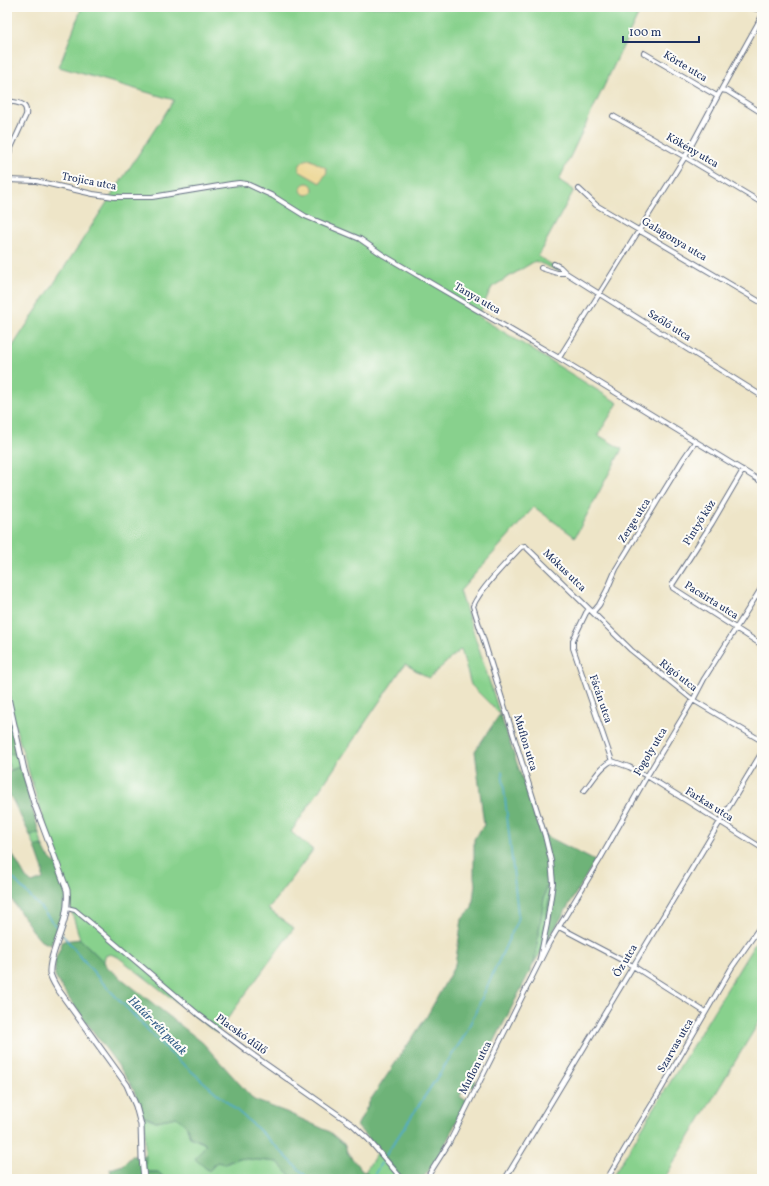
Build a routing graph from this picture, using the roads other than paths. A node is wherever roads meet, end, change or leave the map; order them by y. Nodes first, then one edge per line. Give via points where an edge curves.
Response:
1 (749, 7) edge
2 (762, 10) edge
3 (762, 16) edge
4 (644, 53) dead end
5 (721, 90) junction
6 (717, 96) junction
7 (7, 101) edge
8 (762, 113) edge
9 (613, 116) dead end
10 (685, 157) junction
11 (7, 162) edge
12 (7, 180) edge
13 (579, 189) dead end
14 (168, 194) joint
15 (762, 203) edge
16 (639, 229) junction
17 (554, 264) dead end
18 (541, 268) dead end
19 (566, 273) junction
20 (600, 293) junction
21 (762, 303) edge
22 (559, 358) junction
23 (762, 396) edge
24 (696, 442) junction
25 (743, 470) junction
26 (762, 482) edge
27 (521, 547) joint
28 (672, 585) joint
29 (762, 587) edge
30 (591, 611) junction
31 (736, 628) junction
32 (762, 644) edge
33 (7, 693) edge
34 (693, 700) junction
35 (762, 742) edge
36 (762, 752) edge
37 (612, 761) junction
38 (647, 776) junction
39 (584, 791) dead end
40 (720, 822) junction
41 (762, 848) edge
42 (67, 908) junction
43 (762, 924) edge
44 (559, 927) junction
45 (539, 963) junction
46 (633, 966) junction
47 (706, 1012) junction
48 (144, 1179) edge
49 (402, 1179) edge
50 (426, 1179) edge
51 (505, 1179) edge
52 (607, 1179) edge

1 - 2 street
3 - 5 street
4 - 6 street, Körte utca
5 - 6 street
5 - 8 street via 727,91
6 - 10 street
7 - 11 street via 22,104 27,109
9 - 10 street, Kökény utca
10 - 15 street, Kökény utca
10 - 16 street
12 - 14 street, Trojica utca via 36,181 114,197 152,197
13 - 16 street, Galagonya utca via 596,204
14 - 22 street, Tanya utca via 246,184 273,196 305,216 360,239
16 - 20 street
16 - 21 street, Galagonya utca
17 - 19 street, Szőlő utca
18 - 19 street, Szőlő utca
19 - 20 street, Szőlő utca
20 - 22 street
20 - 23 street, Szőlő utca
22 - 24 street, Tanya utca
24 - 25 street, Tanya utca
24 - 30 street, Zerge utca via 616,569 599,604
25 - 26 street, Tanya utca
25 - 28 street, Pintyő köz
27 - 30 street, Mókus utca via 525,546
27 - 45 street, Muflon utca via 488,584 473,606 551,861 553,883
28 - 31 street, Pacsirta utca via 672,588
29 - 31 street, Fogoly utca
30 - 34 street, Rigó utca via 631,650
30 - 37 street, Fácán utca via 586,613 573,640 573,648
31 - 32 street, Pacsirta utca
31 - 34 street, Fogoly utca
33 - 42 street via 34,803 67,890
34 - 35 street, Rigó utca
34 - 38 street, Fogoly utca
36 - 40 street, Őz utca
37 - 38 street
37 - 39 street via 604,766
38 - 40 street, Farkas utca
38 - 44 street, Fogoly utca
40 - 41 street, Farkas utca
40 - 46 street, Őz utca
42 - 48 street via 52,958 50,975 56,988 127,1085 141,1125
42 - 49 street, Placskó dűlő via 75,910 199,1015 353,1124
43 - 47 street, Szarvas utca via 732,967
44 - 45 street, Muflon utca
44 - 46 street
45 - 50 street, Muflon utca via 449,1143
46 - 47 street
46 - 51 street, Őz utca
47 - 52 street, Szarvas utca

